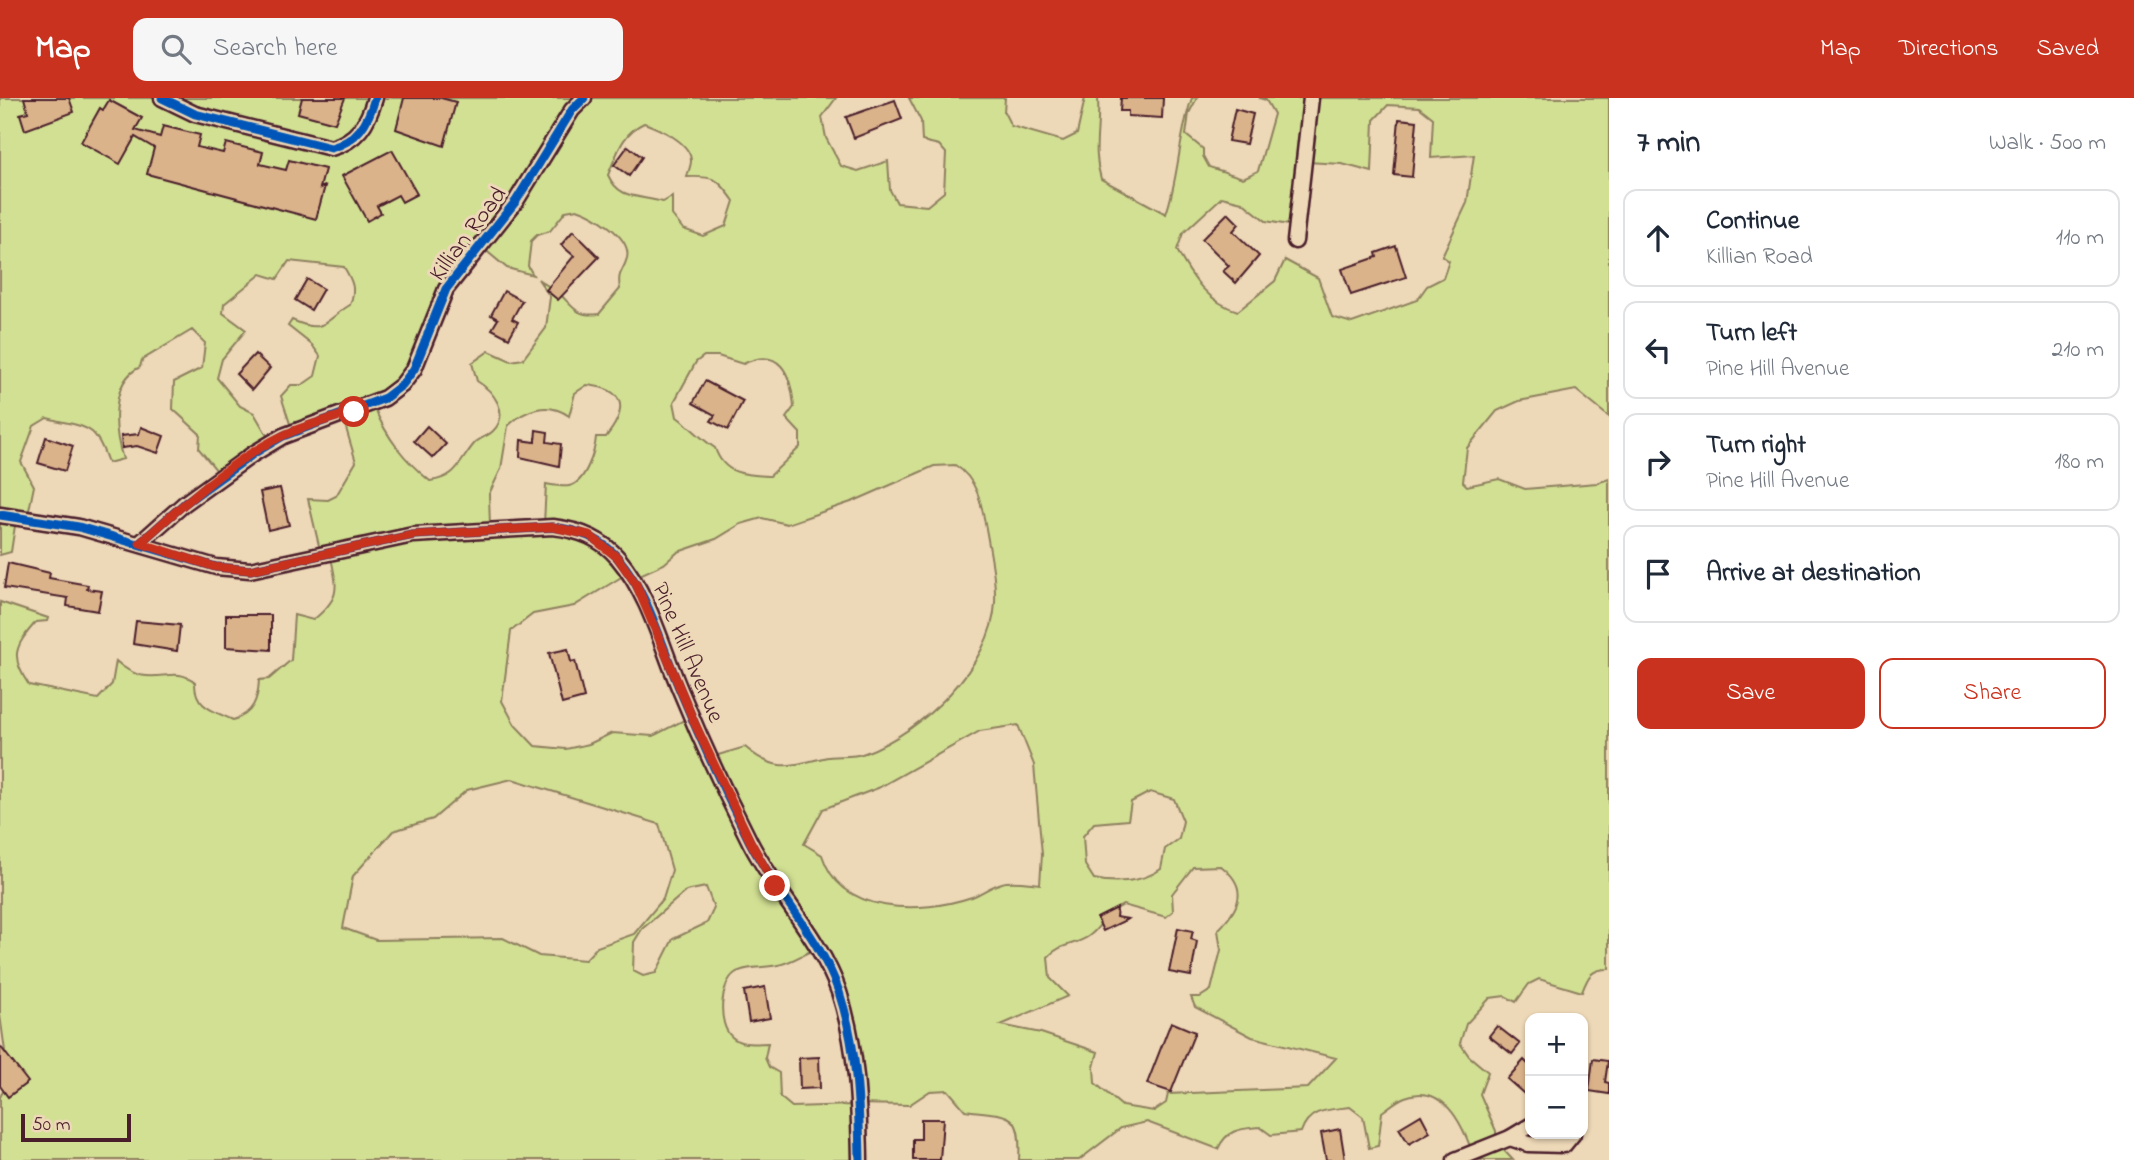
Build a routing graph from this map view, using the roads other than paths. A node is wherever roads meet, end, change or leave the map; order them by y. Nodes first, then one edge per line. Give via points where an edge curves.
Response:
1 (162, 98) edge
2 (375, 98) edge
3 (584, 98) edge
4 (1311, 98) edge
5 (1295, 241) dead end
6 (0, 515) edge
7 (140, 543) junction
8 (1525, 1129) edge
9 (1510, 1138) junction
10 (1568, 1139) edge
11 (860, 1160) edge
12 (1455, 1160) edge

1 - 2 street via 195,114 331,148 360,132
3 - 7 street, Killian Road via 516,201 446,289 419,357 402,384 386,398 283,436 253,454 185,503
4 - 5 street
6 - 7 street, Pine Hill Avenue via 79,527
7 - 11 street, Pine Hill Avenue via 215,567 250,570 413,535 553,527 574,529 602,543 636,584 680,692 750,841 838,990 857,1077
8 - 9 street
9 - 10 street via 1528,1144 1564,1144
9 - 12 street

